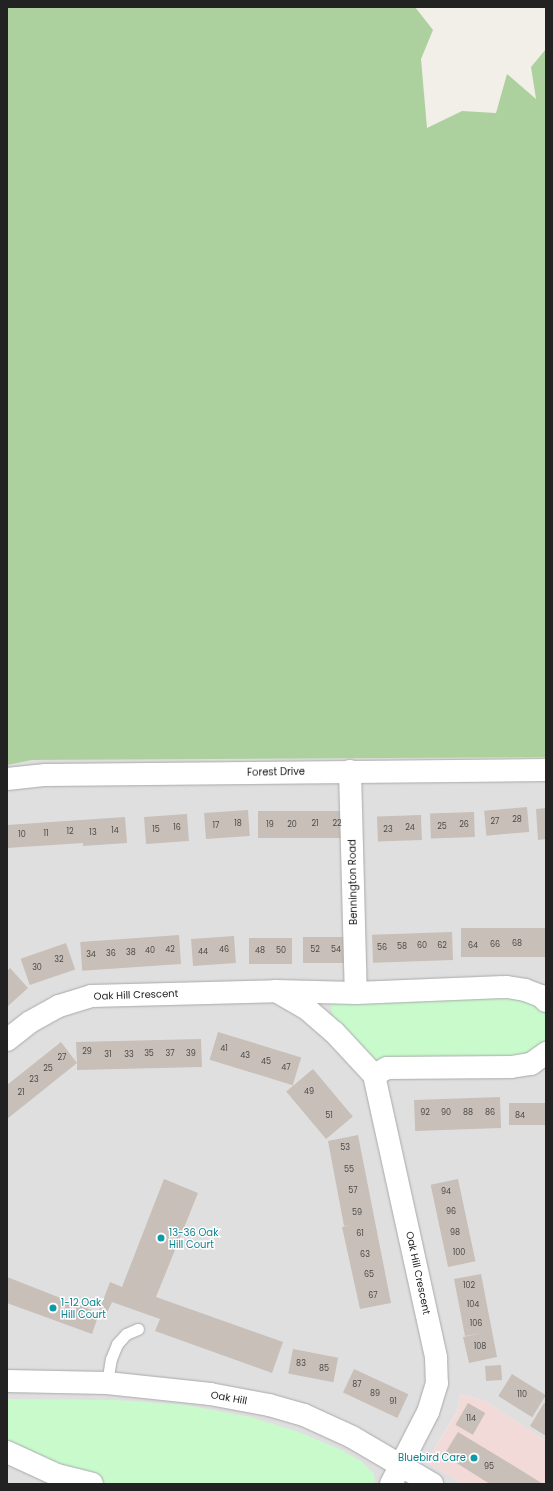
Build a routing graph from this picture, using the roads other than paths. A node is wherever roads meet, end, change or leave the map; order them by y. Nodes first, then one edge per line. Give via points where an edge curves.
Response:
1 (546, 770) edge
2 (350, 771) junction
3 (7, 779) edge
4 (276, 991) junction
5 (356, 993) junction
6 (546, 1001) edge
7 (7, 1040) edge
8 (546, 1053) edge
9 (374, 1075) junction
10 (138, 1329) dead end
11 (7, 1381) edge
12 (107, 1383) junction
13 (7, 1452) edge
14 (402, 1466) junction
15 (92, 1484) edge
16 (390, 1484) edge
17 (432, 1484) edge

1 - 2 street, Forest Drive
2 - 3 street, Forest Drive via 46,775
2 - 5 street, Bennington Road
4 - 5 street, Oak Hill Crescent
4 - 7 street, Oak Hill Crescent via 91,996 59,1006 30,1022
4 - 9 street via 306,1008 334,1032
5 - 6 street, Oak Hill Crescent via 507,987 525,990 541,996
8 - 9 street via 531,1064 524,1065 387,1068
9 - 14 street, Oak Hill Crescent via 436,1358 437,1383 428,1412
10 - 12 lane via 126,1334 117,1344 111,1359
11 - 12 street, Oak Hill
12 - 14 street, Oak Hill via 210,1394 269,1405 304,1415 352,1437
13 - 15 street via 57,1475
14 - 16 street, Oak Hill Crescent
14 - 17 street, Oak Hill

